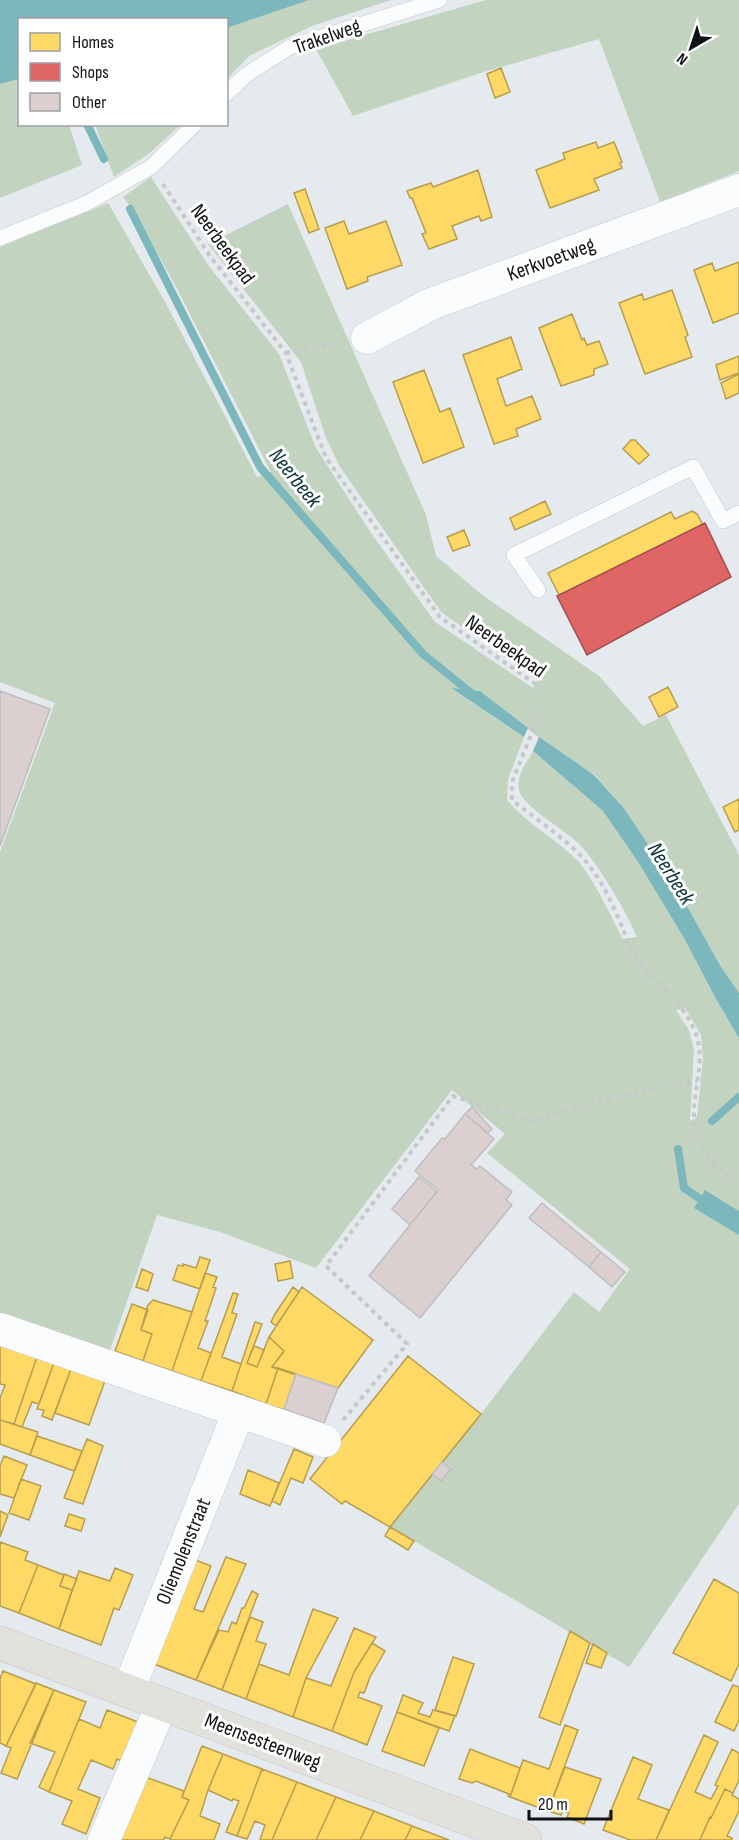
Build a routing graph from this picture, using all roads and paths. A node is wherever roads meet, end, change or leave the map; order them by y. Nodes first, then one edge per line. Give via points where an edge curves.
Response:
1 (439, 0) edge
2 (228, 92) edge
3 (193, 126) edge
4 (151, 167) junction
5 (739, 190) edge
6 (0, 238) edge
7 (367, 338) joint
8 (286, 353) junction
9 (739, 513) edge
10 (538, 590) dead end
11 (697, 1082) junction
12 (739, 1184) edge
13 (0, 1329) edge
14 (239, 1411) junction
15 (325, 1441) joint
16 (0, 1643) edge
17 (128, 1691) junction
18 (162, 1704) junction
19 (104, 1840) edge
20 (525, 1840) edge

1 - 2 lane, Trakelweg via 290,47 246,75
3 - 4 lane
4 - 6 lane via 87,203
4 - 8 path, Neerbeekpad via 210,256
5 - 7 street, Kerkvoetweg via 431,304
7 - 8 path
8 - 11 path, Neerbeekpad via 326,458 440,617 544,690 545,700 512,782 512,800 576,851 595,872 632,953 694,1028 699,1046
9 - 10 lane via 723,521 693,467 514,555
11 - 12 path, Neerbeekpad via 692,1117 697,1138 709,1158
11 - 15 path via 616,1096 533,1121 453,1096 326,1266 407,1344
13 - 14 street
14 - 15 street
14 - 17 street, Oliemolenstraat
16 - 17 main road, Meensesteenweg
17 - 18 main road, Meensesteenweg
18 - 19 street
18 - 20 main road, Meensesteenweg

